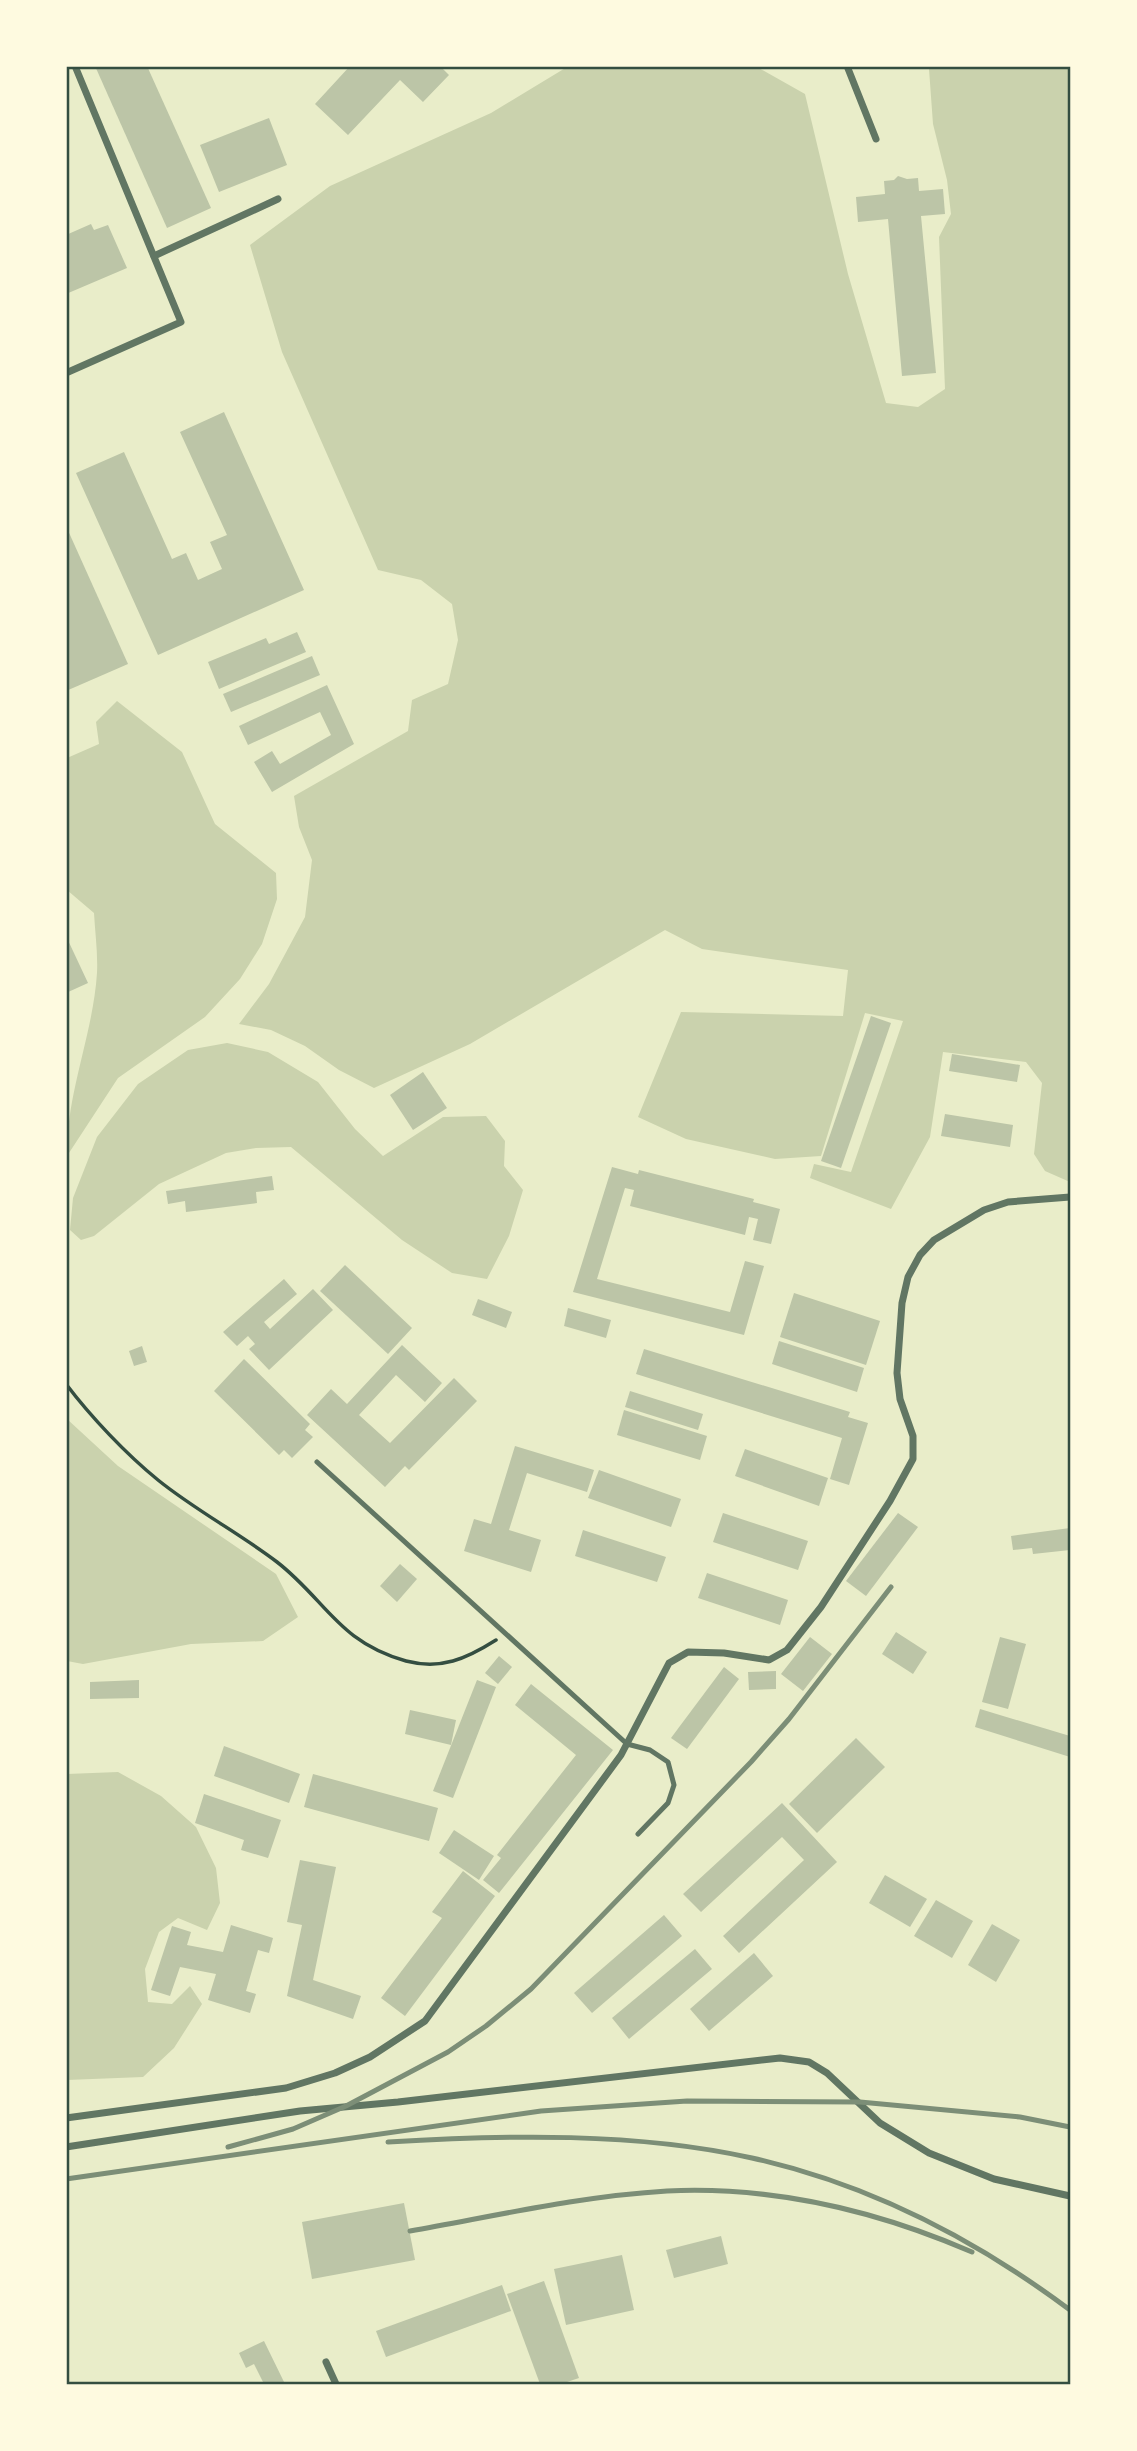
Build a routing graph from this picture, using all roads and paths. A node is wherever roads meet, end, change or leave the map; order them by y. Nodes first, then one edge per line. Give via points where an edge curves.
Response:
1 (75, 66) edge
2 (846, 66) edge
3 (876, 139) dead end
4 (278, 199) dead end
5 (154, 256) junction
6 (66, 373) edge
7 (1070, 1198) edge
8 (66, 1384) edge
9 (317, 1462) dead end
10 (506, 1634) junction
11 (627, 1744) junction
12 (638, 1834) dead end
13 (66, 2118) edge
14 (66, 2147) edge
15 (1070, 2196) edge
16 (326, 2362) dead end
17 (336, 2385) edge

1 - 5 street
2 - 3 street
4 - 5 street
5 - 6 street via 181,322
7 - 11 street via 1008,1202 984,1210 934,1240 920,1255 902,1303 897,1373 913,1436 913,1460 890,1501 787,1650 769,1660 688,1652 669,1663
8 - 10 path via 159,1481 278,1563 362,1643 406,1661 437,1664 467,1658
9 - 10 lane
10 - 11 lane
11 - 12 lane via 650,1750 668,1762 674,1785 668,1803
11 - 13 street via 425,2021 370,2057 286,2088
14 - 15 street via 323,2108 780,2058 818,2067 880,2123 929,2153 994,2179
16 - 17 street

